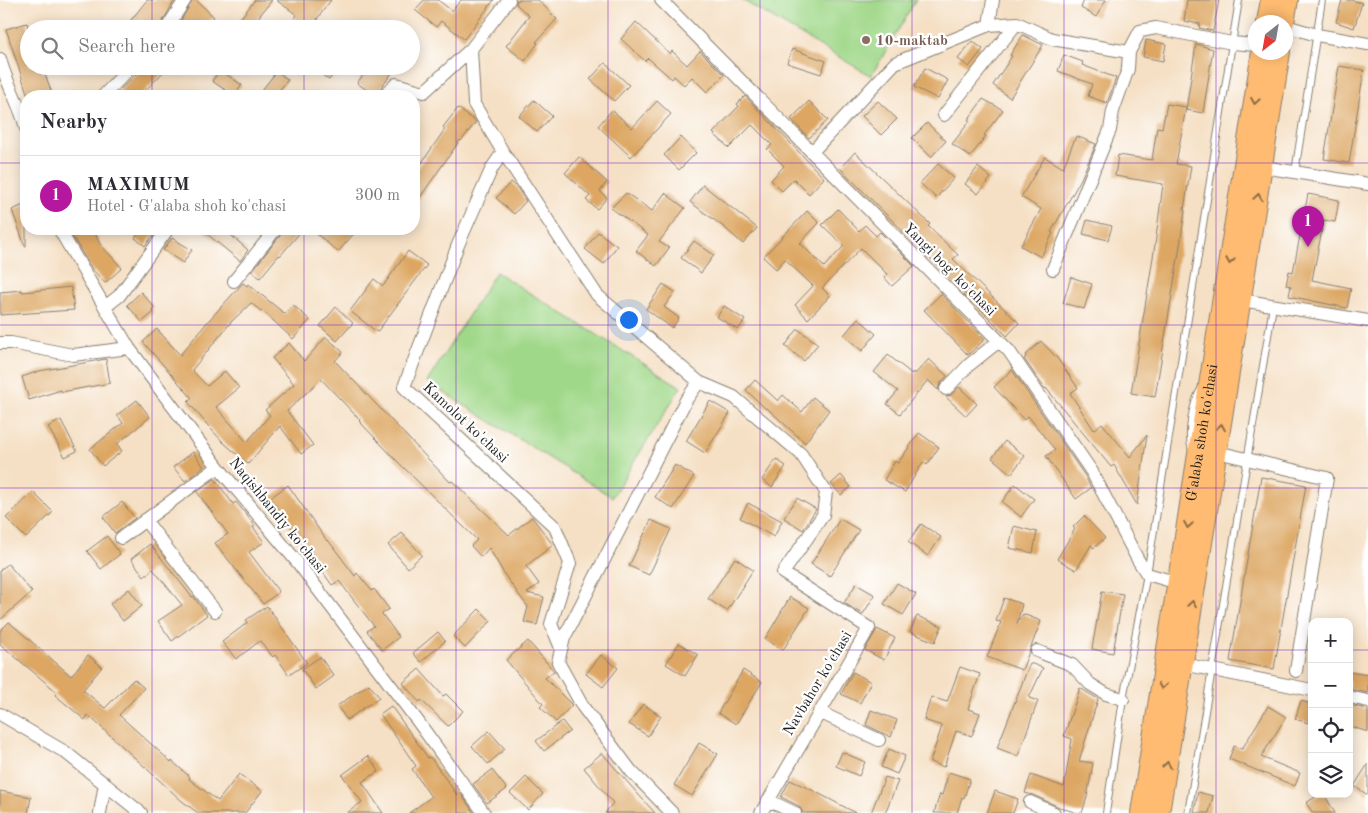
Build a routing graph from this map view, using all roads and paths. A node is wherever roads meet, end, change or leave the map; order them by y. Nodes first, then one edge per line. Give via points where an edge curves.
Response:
1 (185, 0) edge
2 (509, 0) edge
3 (661, 0) edge
4 (993, 0) edge
5 (1239, 0) edge
6 (1322, 0) edge
7 (1284, 9) edge
8 (172, 20) edge
9 (1017, 23) junction
10 (989, 25) junction
11 (1317, 35) junction
12 (1232, 43) junction
13 (1248, 44) edge
14 (1368, 44) edge
15 (471, 49) junction
16 (1129, 52) junction
17 (0, 59) edge
18 (1261, 60) edge
19 (1279, 60) edge
20 (123, 75) edge
21 (109, 90) edge
22 (390, 90) edge
23 (417, 90) edge
24 (420, 91) edge
25 (20, 106) edge
26 (944, 115) dead end
27 (503, 152) junction
28 (812, 152) junction
29 (1263, 167) junction
30 (1295, 172) junction
31 (1368, 184) edge
32 (63, 235) edge
33 (164, 235) edge
34 (271, 235) edge
35 (1053, 269) dead end
36 (234, 281) dead end
37 (1241, 300) junction
38 (1273, 306) junction
39 (105, 307) junction
40 (1368, 321) edge
41 (999, 341) junction
42 (0, 344) edge
43 (129, 348) junction
44 (699, 382) junction
45 (946, 389) dead end
46 (1217, 452) junction
47 (1247, 460) junction
48 (218, 467) junction
49 (145, 520) junction
50 (122, 538) dead end
51 (1147, 574) junction
52 (1178, 583) junction
53 (215, 611) dead end
54 (561, 648) junction
55 (1037, 651) dead end
56 (1183, 664) junction
57 (1211, 669) junction
58 (1296, 671) dead end
59 (1308, 689) edge
60 (1353, 698) edge
61 (1123, 699) junction
62 (1368, 701) edge
63 (819, 712) junction
64 (0, 714) edge
65 (879, 740) dead end
66 (105, 783) junction
67 (768, 800) junction
68 (1030, 802) dead end
69 (100, 813) edge
70 (141, 813) edge
71 (484, 813) edge
72 (672, 813) edge
73 (762, 813) edge
74 (796, 813) edge
75 (1054, 813) edge
76 (1106, 813) edge
77 (1141, 813) edge
78 (1159, 813) edge
79 (1188, 813) edge

1 - 8 street
2 - 15 street
3 - 28 street, Yangi bog' ko'chasi
4 - 10 street
5 - 12 lane
6 - 11 lane
7 - 11 street
9 - 10 street
9 - 16 street via 1052,39
9 - 26 street
10 - 28 street via 895,63
11 - 14 street
11 - 30 lane
12 - 13 street
12 - 16 street via 1156,28 1140,31
12 - 51 lane
15 - 24 street via 424,92
15 - 27 street via 474,104
16 - 35 street via 1128,69 1110,130
17 - 25 street via 4,77
18 -> 52 main road, G'alaba shoh ko'chasi
19 - 29 main road, G'alaba shoh ko'chasi
20 - 21 street
22 - 23 street via 396,84
27 - 44 street via 597,295
27 - 54 street, Kamolot ko'chasi via 492,168 458,245 404,387 555,527 570,563 551,624
28 - 41 street, Yangi bog' ko'chasi
29 - 30 street
37 -> 29 main road, G'alaba shoh ko'chasi
30 - 31 street
32 - 39 street, Naqishbandiy ko'chasi
33 - 39 street via 119,296
34 - 36 street
37 - 38 street
46 -> 37 main road, G'alaba shoh ko'chasi
38 - 40 street
38 - 47 lane
39 - 43 street, Naqishbandiy ko'chasi
41 - 45 street
41 - 51 street, Yangi bog' ko'chasi via 1092,472
42 - 43 street via 11,343 73,355
43 - 48 street, Naqishbandiy ko'chasi
44 - 54 street via 681,408
44 - 63 street, Navbahor ko'chasi via 734,396 801,454 826,492 823,515 783,573 868,628
46 - 47 street
56 -> 46 main road, G'alaba shoh ko'chasi
47 - 57 lane
47 - 58 street via 1327,478
48 - 49 street
48 - 71 street, Naqishbandiy ko'chasi via 298,563
49 - 50 street
49 - 53 street
51 - 52 street
51 - 61 lane
52 -> 77 main road, G'alaba shoh ko'chasi
54 - 72 street via 558,662 583,706 631,771
55 - 61 street via 1072,665 1090,684
56 - 57 street
78 -> 56 main road, G'alaba shoh ko'chasi
57 - 59 street
57 - 79 lane
60 - 62 street
61 - 76 lane
63 - 65 street
63 - 67 street, Navbahor ko'chasi
64 - 66 street via 65,752
66 - 69 street
66 - 70 street
67 - 73 street, Navbahor ko'chasi
67 - 74 street
68 - 75 street

